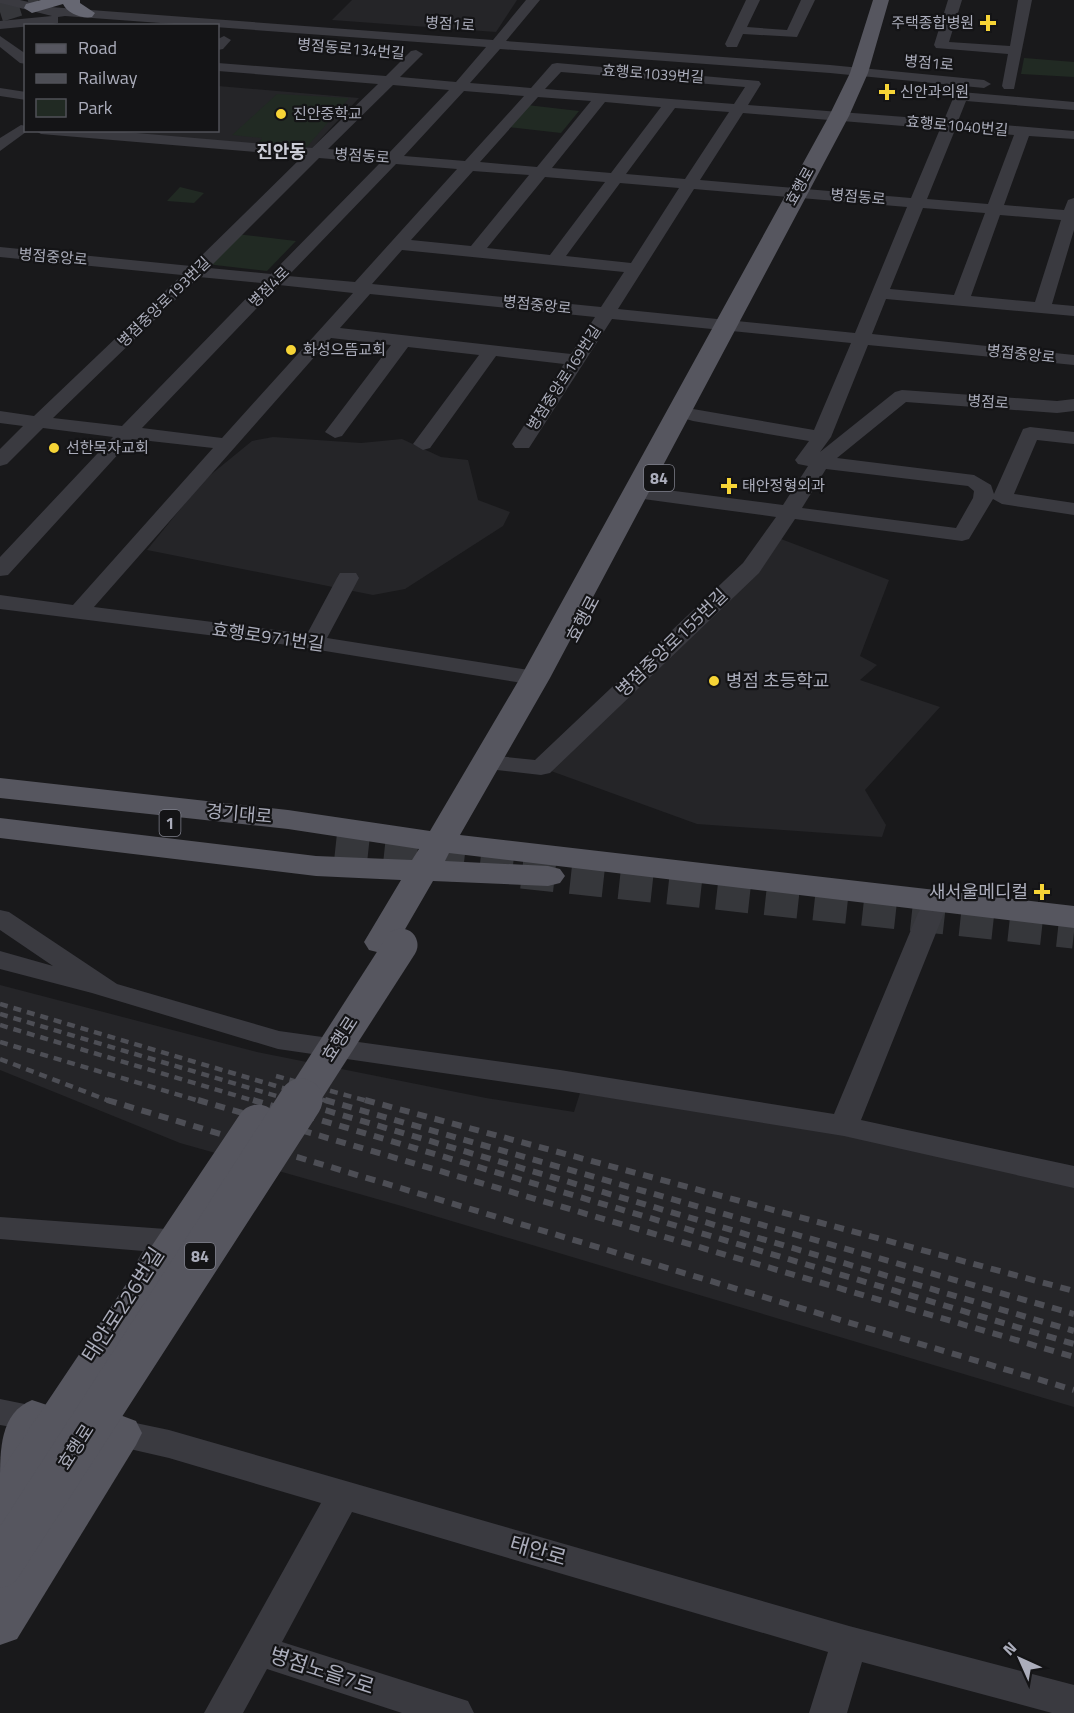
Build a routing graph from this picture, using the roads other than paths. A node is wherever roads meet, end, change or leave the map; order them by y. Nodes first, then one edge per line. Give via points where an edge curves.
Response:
1 (72, 0) edge
2 (532, 0) edge
3 (753, 0) edge
4 (808, 0) edge
5 (881, 0) edge
6 (895, 0) edge
7 (955, 0) edge
8 (1025, 0) edge
9 (14, 4) edge
10 (55, 6) edge
11 (86, 15) junction
12 (0, 18) edge
13 (169, 24) edge
14 (205, 24) edge
15 (0, 25) edge
16 (219, 25) edge
17 (738, 30) junction
18 (24, 32) edge
19 (0, 35) edge
20 (222, 39) edge
21 (0, 40) edge
22 (496, 46) junction
23 (1016, 51) junction
24 (394, 52) dead end
25 (24, 59) edge
26 (24, 60) edge
27 (725, 61) junction
28 (6, 65) dead end
29 (219, 67) edge
30 (859, 73) junction
31 (391, 81) junction
32 (24, 86) edge
33 (1009, 86) junction
34 (460, 87) junction
35 (532, 92) junction
36 (1074, 92) edge
37 (2, 93) edge
38 (24, 96) edge
39 (601, 98) junction
40 (671, 103) junction
41 (1074, 106) edge
42 (736, 109) junction
43 (845, 116) junction
44 (0, 126) edge
45 (950, 126) junction
46 (23, 129) edge
47 (1023, 131) junction
48 (88, 132) edge
49 (112, 133) edge
50 (1074, 135) edge
51 (0, 146) edge
52 (315, 153) junction
53 (392, 158) junction
54 (468, 165) junction
55 (543, 171) junction
56 (618, 178) junction
57 (692, 183) junction
58 (802, 192) junction
59 (916, 202) junction
60 (996, 209) junction
61 (1073, 211) edge
62 (397, 244) junction
63 (0, 252) edge
64 (474, 253) junction
65 (555, 260) junction
66 (634, 268) junction
67 (197, 270) junction
68 (278, 279) junction
69 (363, 288) junction
70 (879, 293) junction
71 (961, 300) junction
72 (1042, 308) junction
73 (1074, 311) edge
74 (606, 312) junction
75 (733, 324) junction
76 (327, 332) junction
77 (861, 337) junction
78 (403, 341) junction
79 (491, 351) junction
80 (576, 360) junction
81 (1074, 360) edge
82 (902, 396) joint
83 (1074, 405) edge
84 (693, 415) junction
85 (0, 417) edge
86 (38, 422) junction
87 (129, 431) junction
88 (335, 432) dead end
89 (821, 437) junction
90 (1074, 438) edge
91 (225, 444) junction
92 (423, 444) dead end
93 (522, 444) dead end
94 (0, 460) edge
95 (820, 462) junction
96 (643, 493) junction
97 (1074, 509) edge
98 (788, 514) junction
99 (0, 570) edge
100 (348, 578) dead end
101 (0, 602) edge
102 (79, 611) junction
103 (313, 643) junction
104 (535, 678) junction
105 (497, 763) junction
106 (0, 788) edge
107 (0, 801) edge
108 (0, 815) edge
109 (0, 828) edge
110 (443, 857) junction
111 (931, 913) junction
112 (1074, 916) edge
113 (0, 918) edge
114 (1074, 929) edge
115 (391, 944) junction
116 (0, 960) edge
117 (108, 990) junction
118 (844, 1126) junction
119 (1074, 1177) edge
120 (0, 1228) edge
121 (27, 1416) edge
122 (120, 1433) junction
123 (0, 1465) edge
124 (344, 1494) junction
125 (0, 1511) edge
126 (0, 1566) edge
127 (0, 1624) edge
128 (849, 1642) junction
129 (257, 1650) junction
130 (1074, 1702) edge
131 (223, 1713) edge
132 (455, 1713) edge
133 (828, 1713) edge

1 - 11 highway via 71,5
2 - 22 street, 병점4로
3 - 17 street
4 - 17 street via 792,34
5 - 30 main road, 효행로 / 84
6 - 30 main road, 효행로 / 84
7 - 23 street via 940,45
8 - 23 street
9 - 10 highway
9 - 12 street
10 - 11 street, 병점1로
11 - 13 street, 병점1로
11 - 14 street, 병점1로
11 - 15 street
16 - 22 street, 병점1로
17 - 27 street
18 - 19 street
20 - 22 street, 병점1로
21 - 25 street
22 - 27 street, 병점1로
22 - 30 street, 병점1로 via 829,74
22 - 34 street, 병점4로
23 - 33 street
24 - 31 street, 병점동로134번길 via 416,54
26 - 28 street
27 - 30 street, 병점1로
29 - 31 street, 효행로1039번길
30 - 33 street, 병점1로
30 - 43 main road, 효행로 / 84
31 - 34 street, 효행로1039번길
31 - 52 street, 병점동로134번길
32 - 37 street
33 - 36 street, 병점1로
34 - 35 street, 효행로1039번길
34 - 53 street, 병점4로
35 - 39 street, 효행로1039번길
35 - 42 street, 효행로1039번길 via 557,67 754,84
35 - 54 street
37 - 38 street
39 - 40 street, 효행로1039번길
39 - 55 street
40 - 42 street, 효행로1039번길
40 - 56 street
41 - 45 street via 961,96
42 - 43 street, 효행로1039번길
42 - 57 street
43 - 45 street, 효행로1040번길
43 - 58 main road, 효행로 / 84
44 - 46 street
45 - 47 street, 효행로1040번길
45 - 59 street
46 - 51 street
47 - 50 street, 효행로1040번길
47 - 60 street
48 - 49 street, 병점동로
49 - 52 street, 병점동로
52 - 53 street, 병점동로
52 - 67 street, 병점중앙로193번길
53 - 54 street, 병점동로
53 - 68 street, 병점4로
54 - 55 street, 병점동로
54 - 62 street
55 - 56 street, 병점동로
55 - 64 street
56 - 57 street, 병점동로
56 - 65 street
57 - 58 street, 병점동로
57 - 66 street, 병점중앙로169번길
58 - 59 street, 병점동로
58 - 75 main road, 효행로 / 84
59 - 60 street, 병점동로
59 - 70 street
60 - 61 street, 병점동로
60 - 71 street
61 - 72 street
62 - 64 street
62 - 69 street
63 - 67 street, 병점중앙로
64 - 65 street
65 - 66 street
66 - 74 street, 병점중앙로169번길
67 - 68 street, 병점중앙로
67 - 86 street, 병점중앙로193번길
68 - 69 street, 병점중앙로
68 - 87 street, 병점4로
69 - 74 street, 병점중앙로
69 - 76 street
70 - 71 street
70 - 77 street
71 - 72 street
72 - 73 street
74 - 75 street, 병점중앙로
74 - 80 street, 병점중앙로169번길
75 - 77 street, 병점중앙로
75 - 84 main road, 효행로 / 84
75 - 96 main road, 효행로 / 84
76 - 78 street
76 - 91 street
77 - 81 street, 병점중앙로
77 - 89 street
78 - 79 street
78 - 88 street
79 - 80 street
79 - 92 street
80 - 93 street, 병점중앙로169번길
82 - 83 street, 병점로 via 1057,408
82 - 95 street, 병점중앙로155번길
84 - 89 street
84 - 96 main road, 효행로 / 84
85 - 86 street
86 - 87 street
86 - 94 street, 병점중앙로193번길
87 - 91 street
87 - 99 street, 병점4로
89 - 95 street via 805,460
90 - 97 street via 1030,433 1002,498
91 - 102 street
95 - 98 street, 병점중앙로155번길
95 - 98 street via 974,481 984,489 983,498 962,535
96 - 98 street
96 - 104 main road, 효행로 / 84
96 - 105 main road, 효행로 / 84
98 - 105 street, 병점중앙로155번길 via 751,568 541,768
100 - 103 street
101 - 102 street, 효행로971번길
102 - 103 street, 효행로971번길
103 - 104 street, 효행로971번길
104 - 105 main road, 효행로 / 84
105 - 110 main road, 효행로 / 84
106 - 110 main road, 경기대로 via 103,802 318,821 383,835
107 - 108 main road, 경기대로 / 1 via 337,847
109 - 110 main road via 316,866
110 - 111 main road via 503,872
110 - 112 main road via 839,891
110 - 115 main road, 효행로 / 84
111 - 114 main road
111 - 118 street
113 - 117 street
115 - 125 main road, 84, bridge
115 - 126 main road, 효행로 / 84, bridge
116 - 117 street
117 - 118 street via 278,1040
118 - 119 street
120 - 121 street, 태안로226번길 via 166,1240
121 - 122 street, 태안로
121 - 123 main road
122 - 124 street, 태안로
122 - 127 main road
124 - 128 street, 태안로
124 - 129 street
128 - 130 street, 태안로
128 - 133 street
129 - 131 street, 병점노을7로
129 - 132 street, 병점노을7로

